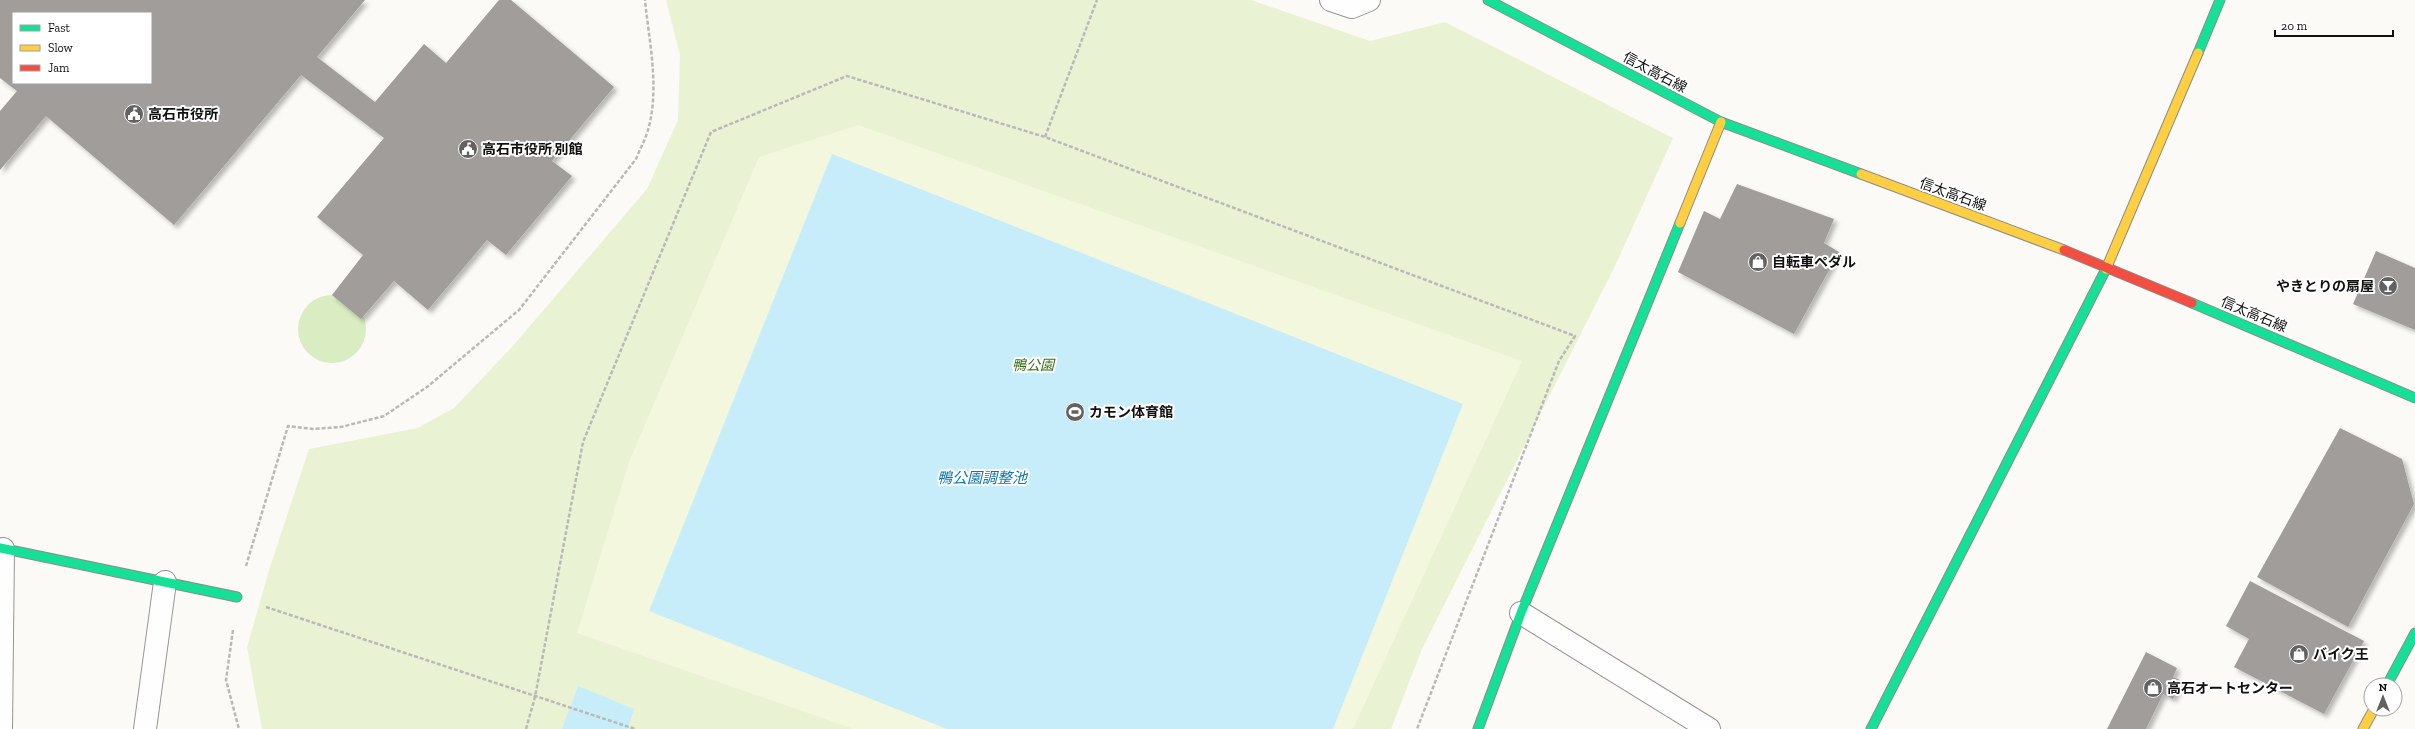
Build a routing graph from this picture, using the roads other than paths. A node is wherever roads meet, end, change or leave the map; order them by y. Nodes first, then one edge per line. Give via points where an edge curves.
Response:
1 (1331, 0) edge
2 (1369, 0) edge
3 (1488, 0) edge
4 (2220, 0) edge
5 (1721, 122) junction
6 (2107, 266) junction
7 (2415, 398) edge
8 (2, 548) edge
9 (165, 582) junction
10 (237, 597) road end
11 (1521, 613) junction
12 (2415, 633) edge
13 (2391, 677) edge
14 (2370, 717) edge
15 (2, 729) edge
16 (145, 729) edge
17 (1478, 729) edge
18 (1709, 729) edge
19 (1870, 729) edge
20 (2363, 729) edge

1 - 2 street via 1352,7
3 - 5 main road, 信太高石線
4 - 6 main road
5 - 6 main road, 信太高石線
5 - 11 main road
6 - 7 main road, 信太高石線
6 - 19 main road
8 - 9 main road
8 - 15 street
9 - 10 main road
9 - 16 street
11 - 17 main road
11 - 18 street
12 - 13 main road
14 - 20 main road

